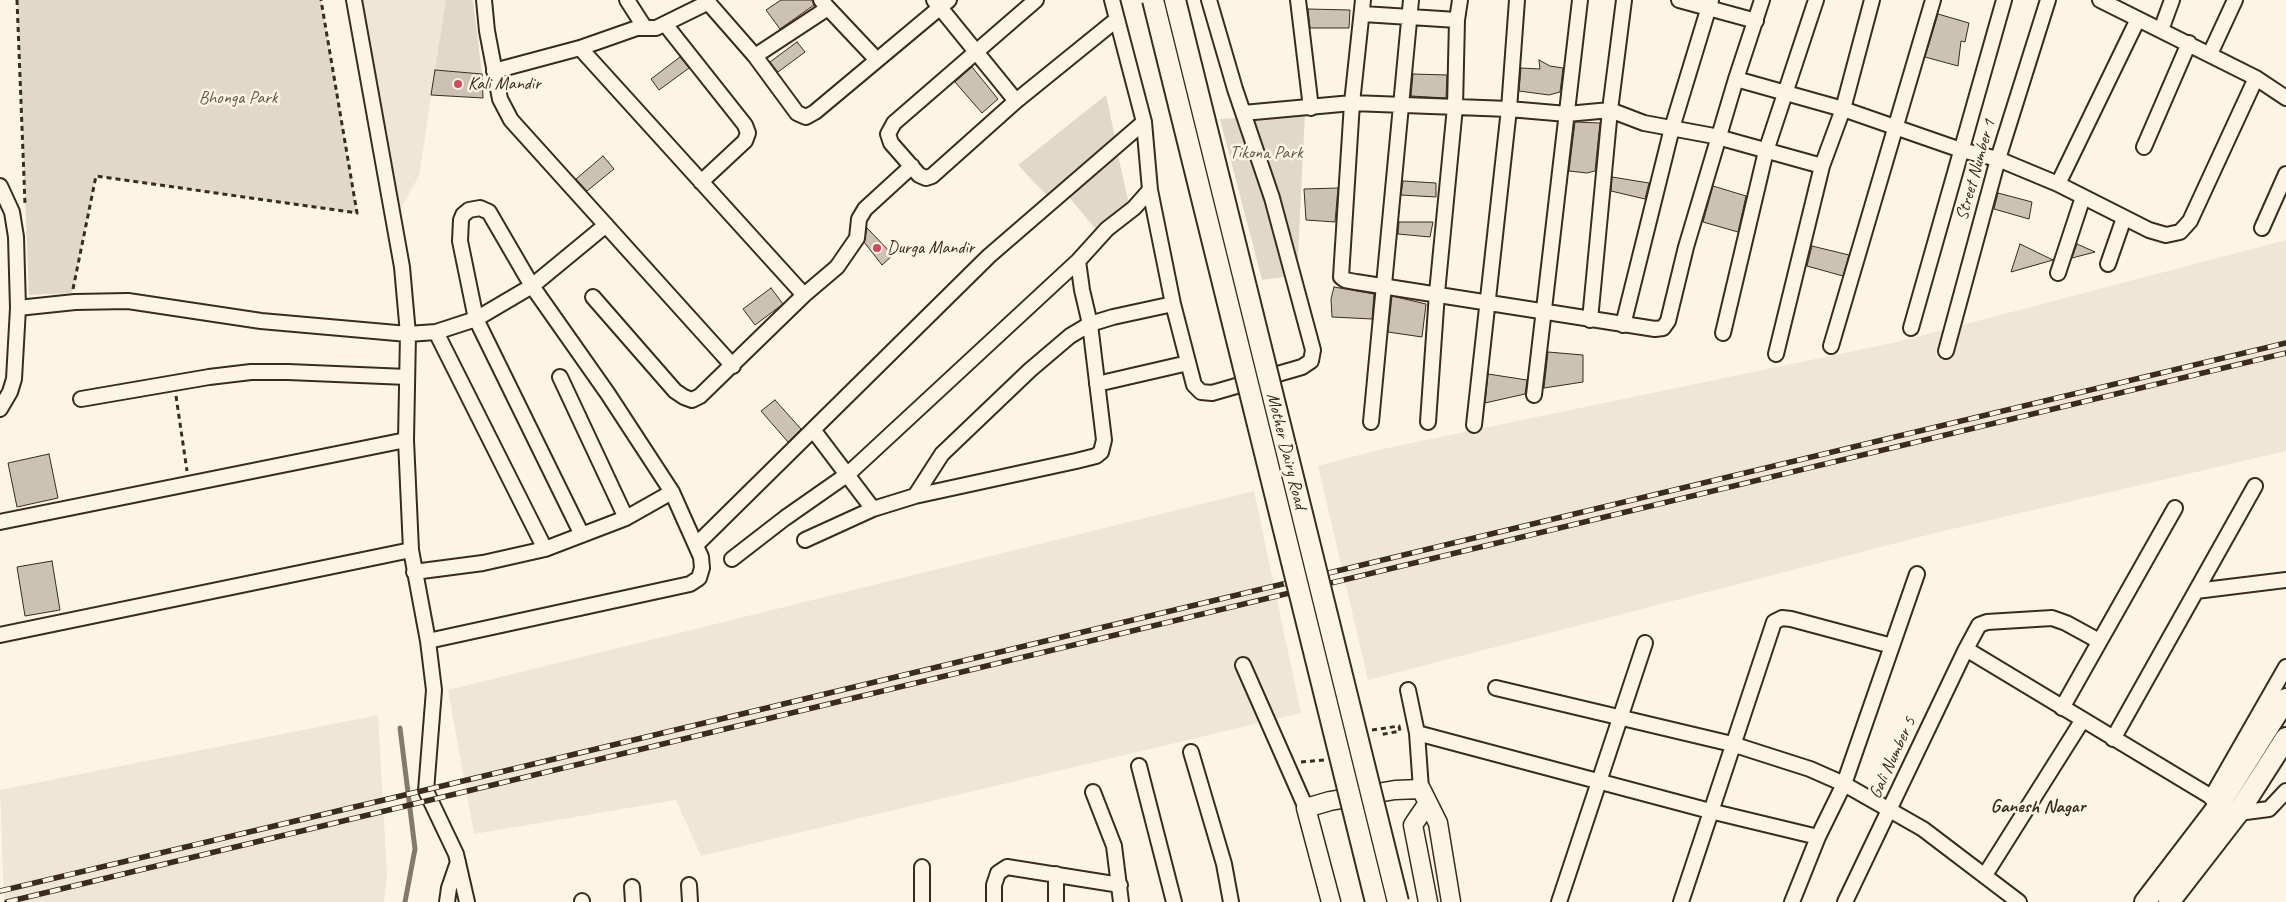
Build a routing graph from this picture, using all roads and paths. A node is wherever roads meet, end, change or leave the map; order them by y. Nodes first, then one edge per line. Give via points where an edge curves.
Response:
1 (17, 0) edge
2 (321, 0) edge
3 (354, 0) edge
4 (484, 0) edge
5 (627, 0) edge
6 (1036, 0) edge
7 (1112, 0) edge
8 (1153, 0) edge
9 (1175, 0) edge
10 (1209, 0) edge
11 (1298, 0) edge
12 (1412, 0) edge
13 (1460, 0) edge
14 (1517, 0) edge
15 (1580, 0) edge
16 (1624, 0) edge
17 (1679, 0) edge
18 (1762, 0) edge
19 (1816, 0) edge
20 (1872, 0) edge
21 (1933, 0) edge
22 (2004, 0) edge
23 (2048, 0) edge
24 (2100, 0) edge
25 (2172, 0) edge
26 (2235, 0) edge
27 (707, 1) edge
28 (941, 2) edge
29 (824, 4) edge
30 (1710, 4) edge
31 (1363, 7) edge
32 (1410, 17) junction
33 (2138, 18) junction
34 (1116, 20) junction
35 (1457, 20) junction
36 (1756, 21) junction
37 (665, 24) junction
38 (645, 28) junction
39 (2161, 30) junction
40 (2189, 43) junction
41 (580, 48) junction
42 (975, 52) junction
43 (2210, 54) junction
44 (755, 56) junction
45 (877, 60) junction
46 (494, 71) junction
47 (2256, 78) junction
48 (1736, 79) junction
49 (1786, 93) junction
50 (2286, 98) edge
51 (1016, 101) junction
52 (1352, 103) junction
53 (1403, 105) junction
54 (1456, 107) junction
55 (1311, 108) junction
56 (1510, 108) junction
57 (1843, 109) junction
58 (1610, 110) junction
59 (1243, 112) junction
60 (1567, 114) junction
61 (1144, 122) junction
62 (1894, 127) junction
63 (1672, 128) junction
64 (1719, 138) junction
65 (2144, 147) dead end
66 (1961, 150) junction
67 (1766, 151) junction
68 (1998, 159) junction
69 (912, 166) junction
70 (1822, 166) junction
71 (2286, 174) edge
72 (701, 182) junction
73 (2058, 184) junction
74 (0, 186) edge
75 (1150, 190) junction
76 (2083, 197) junction
77 (25, 207) dead end
78 (2124, 218) junction
79 (606, 225) junction
80 (2262, 228) dead end
81 (1078, 261) junction
82 (2108, 264) dead end
83 (2058, 273) dead end
84 (532, 286) junction
85 (1385, 286) junction
86 (72, 293) dead end
87 (1437, 294) junction
88 (804, 296) junction
89 (593, 297) dead end
90 (1488, 303) junction
91 (1173, 304) junction
92 (18, 308) junction
93 (1543, 312) junction
94 (476, 319) junction
95 (1590, 320) junction
96 (1090, 324) junction
97 (1623, 324) junction
98 (1912, 328) dead end
99 (436, 332) junction
100 (1723, 333) dead end
101 (408, 334) junction
102 (1831, 346) dead end
103 (1946, 351) dead end
104 (1776, 354) dead end
105 (1188, 363) junction
106 (733, 366) junction
107 (407, 377) junction
108 (560, 377) dead end
109 (174, 383) junction
110 (1098, 384) junction
111 (1534, 394) dead end
112 (82, 399) dead end
113 (0, 409) edge
114 (1371, 422) dead end
115 (1428, 422) dead end
116 (1474, 425) dead end
117 (814, 431) junction
118 (406, 440) junction
119 (848, 474) junction
120 (189, 484) junction
121 (2255, 486) dead end
122 (672, 492) junction
123 (915, 496) junction
124 (873, 508) junction
125 (2175, 508) dead end
126 (626, 518) junction
127 (0, 522) edge
128 (582, 535) junction
129 (805, 540) dead end
130 (696, 545) junction
131 (545, 549) junction
132 (411, 550) junction
133 (732, 559) dead end
134 (414, 572) junction
135 (1917, 574) dead end
136 (2286, 580) edge
137 (2196, 591) junction
138 (0, 635) edge
139 (428, 641) junction
140 (2099, 641) junction
141 (1645, 642) dead end
142 (1892, 646) junction
143 (1966, 649) junction
144 (1242, 665) dead end
145 (2286, 667) edge
146 (1496, 688) dead end
147 (1408, 690) dead end
148 (2286, 698) edge
149 (2062, 708) junction
150 (1620, 717) junction
151 (2082, 721) junction
152 (1399, 726) dead end
153 (1373, 730) dead end
154 (1400, 731) dead end
155 (1417, 733) junction
156 (1379, 735) dead end
157 (2286, 738) edge
158 (2113, 739) junction
159 (1732, 744) junction
160 (1191, 752) dead end
161 (1319, 760) dead end
162 (1300, 762) dead end
163 (1139, 766) dead end
164 (1599, 782) junction
165 (1844, 784) junction
166 (2286, 791) edge
167 (1093, 792) dead end
168 (1425, 796) junction
169 (2215, 801) junction
170 (1306, 808) junction
171 (1889, 810) junction
172 (1710, 811) junction
173 (2238, 813) junction
174 (1818, 837) junction
175 (458, 862) junction
176 (922, 867) dead end
177 (1056, 874) junction
178 (1985, 875) junction
179 (689, 885) dead end
180 (1120, 885) junction
181 (632, 888) dead end
182 (2011, 900) edge
183 (447, 902) edge
184 (467, 902) edge
185 (633, 902) edge
186 (690, 902) edge
187 (922, 902) edge
188 (994, 902) edge
189 (1056, 902) edge
190 (1121, 902) edge
191 (1174, 902) edge
192 (1231, 902) edge
193 (1332, 902) edge
194 (1376, 902) edge
195 (1398, 902) edge
196 (1428, 902) edge
197 (1451, 902) edge
198 (1559, 902) edge
199 (1681, 902) edge
200 (1792, 902) edge
201 (1845, 902) edge
202 (2145, 902) edge
203 (2169, 902) edge

1 - 77 path
2 - 86 path via 357,213 96,176
3 - 101 street via 402,267
4 - 46 street
5 - 38 street
6 - 42 street
7 - 34 street
8 - 194 main road, Mother Dairy Road, bridge
9 - 195 main road, Mother Dairy Road, bridge
10 - 59 street
11 - 55 street
12 - 32 street
13 - 35 street
14 - 56 street
15 - 60 street
16 - 58 street
17 - 30 street
18 - 36 street
19 - 49 street
20 - 57 street
21 - 62 street
22 - 66 street
23 - 68 street, Street Number 1
24 - 33 street
25 - 39 street
26 - 43 street
27 - 37 street
27 - 44 street
28 - 42 street
28 - 45 street
29 - 44 street
29 - 45 street
30 - 36 street
30 - 63 street
31 - 32 street
31 - 52 street
32 - 35 street
32 - 53 street
33 - 39 street
33 - 73 street
34 - 51 street
34 - 61 street
35 - 54 street
36 - 48 street
37 - 38 street
37 - 72 street via 748,133 745,141
38 - 41 street
39 - 40 street
40 - 43 street
40 - 65 street
41 - 46 street
41 - 72 street
42 - 51 street
42 - 69 street via 894,123 888,134 891,143
43 - 47 street
44 - 45 street via 797,113 806,117
46 - 79 street via 500,99 511,120
47 - 50 street
47 - 78 street via 2190,221 2180,232 2166,234
48 - 49 street
48 - 64 street
49 - 57 street
49 - 67 street
51 - 69 street via 932,176 926,178
52 - 53 street
52 - 55 street
52 - 85 street via 1340,273 1345,280
53 - 54 street
53 - 85 street
54 - 56 street
54 - 87 street
55 - 59 street
56 - 60 street
56 - 90 street
57 - 62 street
57 - 70 street
58 - 60 street
58 - 63 street via 1644,123
58 - 95 street
59 - 105 street via 1282,233 1313,350 1311,361 1302,367 1212,393 1201,392 1194,385
60 - 93 street
61 - 75 street
61 - 117 street via 989,256
62 - 66 street
62 - 102 street
63 - 64 street
63 - 97 street
64 - 67 street
64 - 97 street via 1686,247 1668,321 1663,328 1655,329
66 - 68 street
66 - 98 street
67 - 70 street
67 - 100 street
68 - 73 street
68 - 103 street, Street Number 1
69 - 88 street via 865,209 859,219 857,238 852,248 837,267
70 - 104 street
71 - 80 street
72 - 88 street
73 - 76 street
74 - 92 street via 12,212 16,237
75 - 81 street
75 - 91 street
76 - 78 street
76 - 83 street
78 - 82 street
79 - 84 street
79 - 106 street
81 - 96 street
81 - 119 street
84 - 94 street
84 - 94 street via 489,212 480,208 468,210 461,220 460,241
84 - 122 street
85 - 87 street
85 - 114 street
87 - 90 street
87 - 115 street
88 - 106 street
89 - 106 street via 675,391 684,397 692,400 700,396
90 - 93 street
90 - 116 street
91 - 96 street
91 - 105 street
92 - 101 street via 128,301 261,321
92 - 113 street via 14,379
93 - 95 street
93 - 111 street
94 - 99 street
94 - 128 street
95 - 97 street
96 - 110 street
96 - 123 street via 1070,336 969,427 942,454
99 - 101 street
99 - 131 street
101 - 107 street
105 - 110 street
107 - 109 street via 251,372
107 - 118 street
108 - 126 street
109 - 112 street
109 - 120 path
110 - 123 street via 1104,440 1101,452 1096,456
117 - 119 street
117 - 130 street
118 - 120 street
118 - 132 street
119 - 124 street
119 - 133 street
120 - 127 street
121 - 137 street
122 - 126 street
122 - 130 street
123 - 124 street
124 - 129 street
125 - 140 street
126 - 128 street
128 - 131 street
130 - 139 street via 702,568 699,578 690,584
131 - 134 street via 483,563
132 - 134 street
132 - 138 street
134 - 139 street
135 - 142 street
136 - 137 street
137 - 158 street
139 - 175 street via 434,690 426,791
140 - 143 street, Gali Number 5 via 2052,618 1987,622 1975,631
140 - 149 street
141 - 150 street
142 - 159 street via 1791,619 1782,618 1774,622
142 - 165 street
143 - 149 street
143 - 171 street, Gali Number 5
144 - 170 street
145 - 169 street
146 - 150 street
147 - 155 street
148 - 169 main road
149 - 151 street
150 - 159 street
150 - 164 street
151 - 158 street
151 - 178 street
152 - 153 path
154 - 156 path
155 - 164 street
155 - 168 street
157 - 173 main road
158 - 169 street
159 - 165 street via 1810,769
159 - 172 street
160 - 192 street via 1224,864
161 - 162 path
163 - 191 street
164 - 172 street
164 - 198 street
165 - 171 street
165 - 174 street
166 - 173 street via 2270,809
167 - 180 street via 1114,846
168 - 170 street via 1395,790
168 - 196 street via 1413,825
168 - 197 street via 1438,824
169 - 173 street
169 - 202 main road
170 - 193 street
171 - 178 street via 1923,829
171 - 201 street, Gali Number 5
172 - 174 street
172 - 199 street
173 - 203 main road
174 - 200 street
175 - 183 street
175 - 184 street
176 - 187 street
177 - 180 street
177 - 188 street via 1008,867 998,873
177 - 189 street
178 - 182 street
179 - 186 street
180 - 190 street
181 - 185 street

